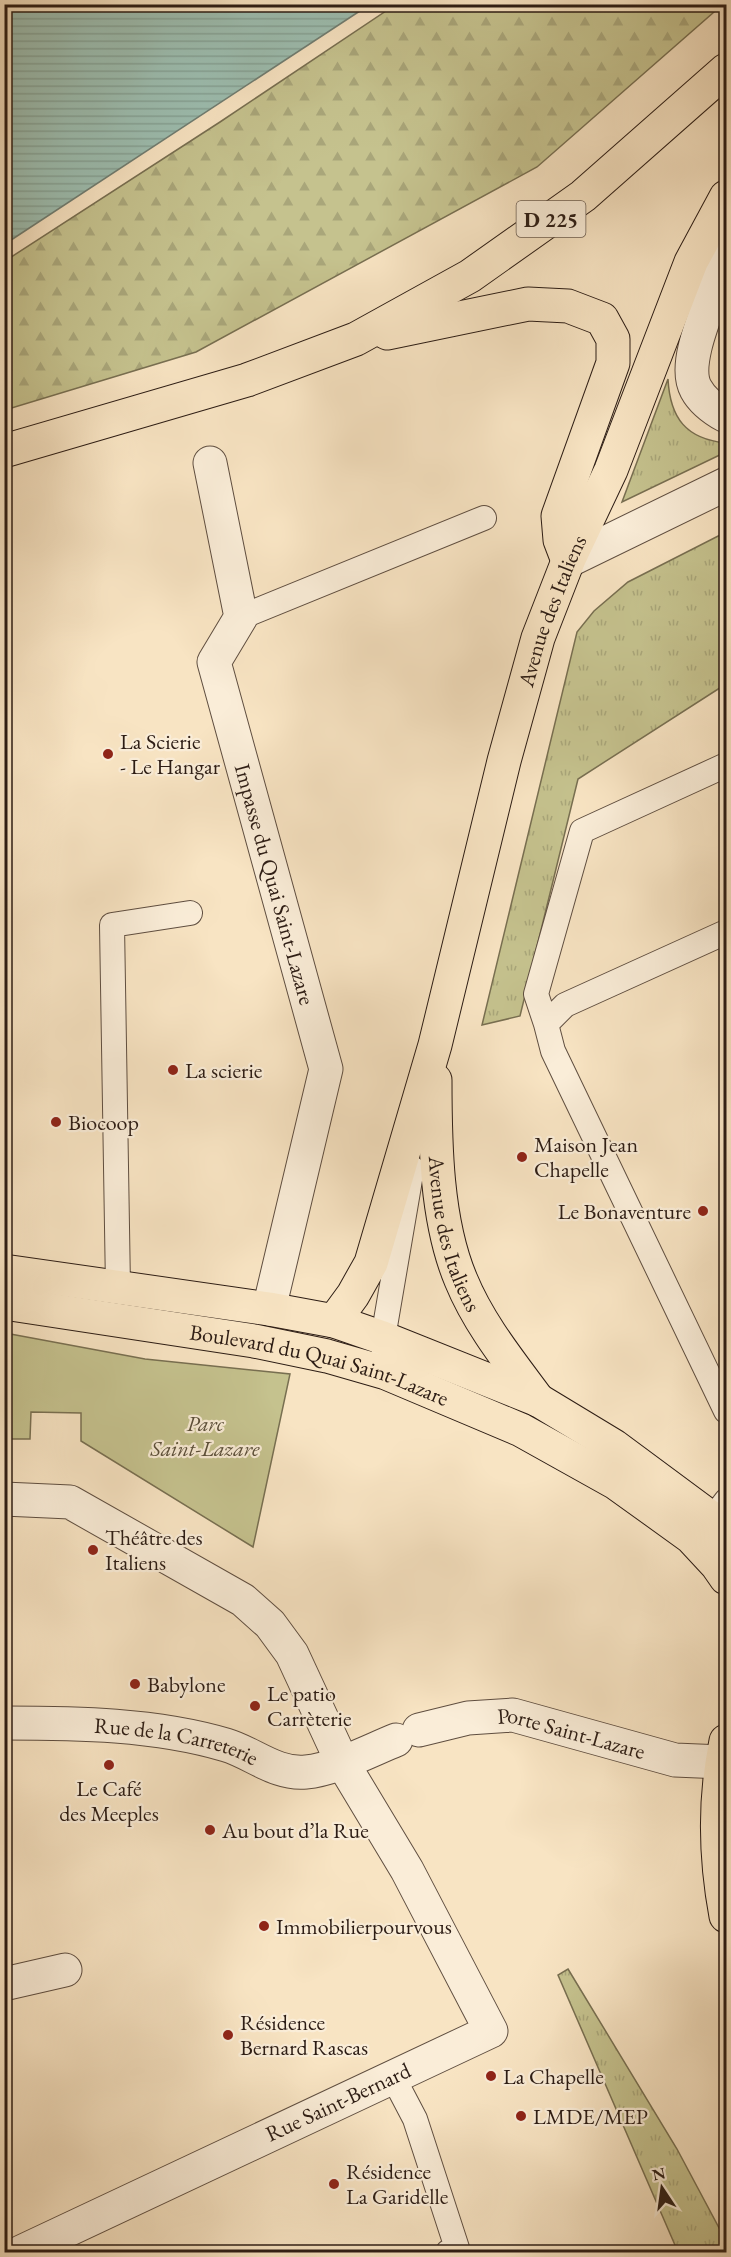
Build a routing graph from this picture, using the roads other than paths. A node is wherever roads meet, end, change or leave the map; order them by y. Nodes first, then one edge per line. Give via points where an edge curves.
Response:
1 (726, 70) edge
2 (726, 197) edge
3 (726, 253) edge
4 (356, 339) junction
5 (726, 416) edge
6 (4, 451) edge
7 (210, 463) dead end
8 (726, 484) edge
9 (484, 518) dead end
10 (568, 561) junction
11 (242, 617) junction
12 (726, 765) edge
13 (190, 913) dead end
14 (726, 933) edge
15 (546, 1024) junction
16 (435, 1045) junction
17 (4, 1271) edge
18 (118, 1287) junction
19 (4, 1303) edge
20 (269, 1309) junction
21 (334, 1321) junction
22 (382, 1338) junction
23 (386, 1372) junction
24 (538, 1400) junction
25 (726, 1411) edge
26 (4, 1499) edge
27 (722, 1516) edge
28 (726, 1578) edge
29 (4, 1723) edge
30 (342, 1762) junction
31 (724, 1770) edge
32 (726, 1916) edge
33 (65, 1970) dead end
34 (4, 1984) edge
35 (393, 2077) junction
36 (21, 2253) edge
37 (448, 2253) edge

1 - 4 main road, D 225 via 583,196 470,276
2 - 10 main road, Avenue des Italiens via 690,262 611,470
3 - 5 street via 691,366 695,389 711,408
4 - 6 main road, D 225 via 247,380
4 - 10 main road via 528,304 568,306 602,319 613,339 613,363 558,516 560,540
7 - 11 street
8 - 10 street
9 - 11 lane
10 - 16 main road, Avenue des Italiens via 538,638 504,761
11 - 20 street, Impasse du Quai Saint-Lazare via 214,662 326,1069
12 - 15 lane via 582,831 536,994
13 - 18 lane via 112,925
14 - 15 lane via 565,1005
15 - 25 lane via 553,1051
16 - 21 main road, Avenue des Italiens via 371,1263
16 - 22 lane
16 - 24 main road, Avenue des Italiens via 435,1151 448,1236 460,1279 478,1315
17 - 18 main road, Boulevard du Quai Saint-Lazare
18 - 20 main road, Boulevard du Quai Saint-Lazare
19 - 23 main road, Boulevard du Quai Saint-Lazare via 254,1341
20 - 21 main road, Boulevard du Quai Saint-Lazare
21 - 22 main road, Boulevard du Quai Saint-Lazare
22 - 23 lane
22 - 24 main road, Boulevard du Quai Saint-Lazare
23 - 28 main road, Boulevard du Quai Saint-Lazare via 521,1430 616,1483 691,1537
24 - 27 main road
26 - 30 street via 70,1502 243,1600 270,1624 292,1654
29 - 30 street, Rue de la Carreterie via 142,1728 227,1745 284,1771 307,1772
30 - 31 street, Porte Saint-Lazare via 408,1735 468,1718 513,1714
30 - 35 street, Rue Saint-Bernard via 407,1870 490,2031
31 - 32 main road via 719,1880
33 - 34 street
35 - 36 street, Rue Saint-Bernard
35 - 37 lane via 415,2119 458,2248

